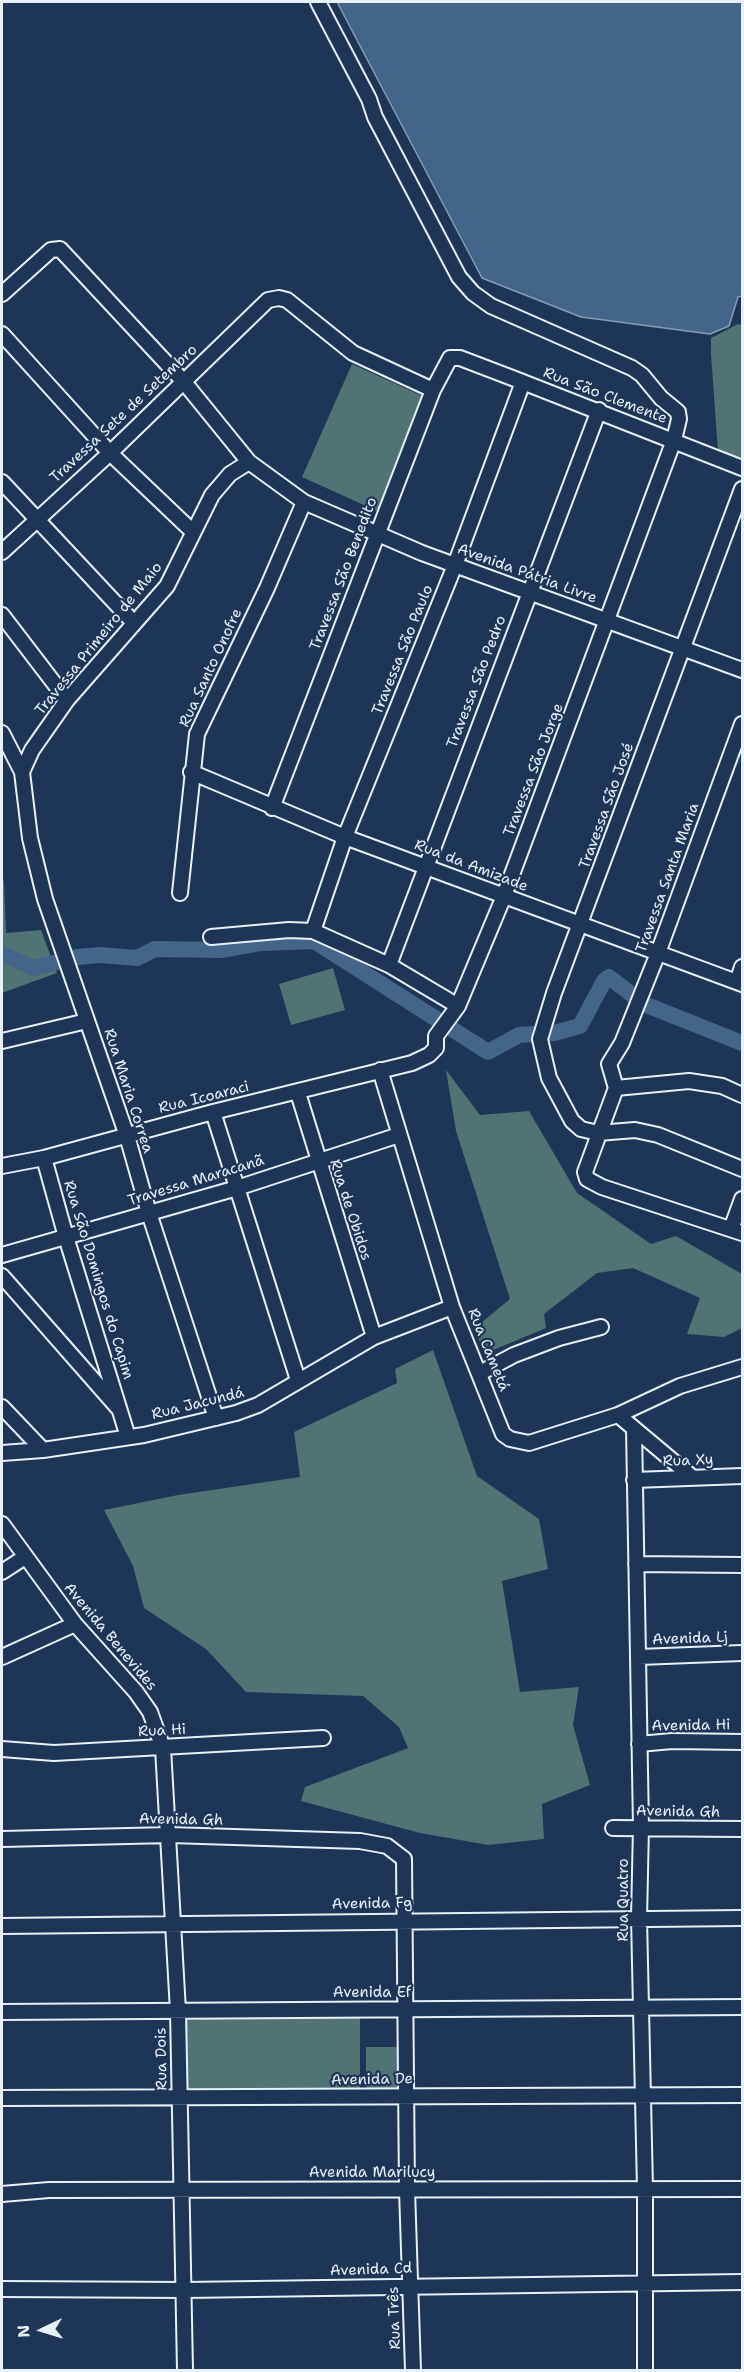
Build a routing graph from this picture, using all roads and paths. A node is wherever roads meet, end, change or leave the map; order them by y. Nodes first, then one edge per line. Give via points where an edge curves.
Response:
1 (318, 2) edge
2 (2, 294) edge
3 (2, 334) edge
4 (454, 357) joint
5 (184, 382) junction
6 (523, 382) junction
7 (433, 390) junction
8 (599, 410) junction
9 (674, 440) junction
10 (110, 453) junction
11 (249, 462) junction
12 (742, 468) edge
13 (2, 482) edge
14 (742, 489) edge
15 (304, 502) junction
16 (37, 519) junction
17 (192, 531) junction
18 (378, 534) junction
19 (2, 552) edge
20 (455, 565) junction
21 (528, 593) junction
22 (2, 615) edge
23 (608, 621) junction
24 (134, 623) junction
25 (682, 648) junction
26 (742, 670) edge
27 (67, 700) junction
28 (742, 724) edge
29 (2, 733) edge
30 (22, 772) junction
31 (191, 772) junction
32 (272, 808) junction
33 (345, 837) junction
34 (426, 866) junction
35 (180, 893) dead end
36 (504, 896) junction
37 (581, 924) junction
38 (313, 931) junction
39 (211, 936) dead end
40 (658, 953) junction
41 (389, 965) junction
42 (742, 967) edge
43 (740, 983) edge
44 (458, 1006) junction
45 (87, 1021) junction
46 (2, 1041) edge
47 (380, 1070) junction
48 (616, 1088) junction
49 (298, 1093) junction
50 (742, 1095) edge
51 (213, 1112) junction
52 (598, 1133) junction
53 (399, 1135) junction
54 (127, 1136) junction
55 (44, 1158) junction
56 (317, 1161) junction
57 (2, 1166) edge
58 (742, 1169) edge
59 (237, 1188) junction
60 (742, 1198) edge
61 (149, 1213) junction
62 (737, 1231) edge
63 (66, 1237) junction
64 (2, 1255) edge
65 (2, 1276) edge
66 (452, 1307) junction
67 (601, 1327) dead end
68 (374, 1337) junction
69 (742, 1367) edge
70 (480, 1373) junction
71 (297, 1380) junction
72 (2, 1407) edge
73 (121, 1411) junction
74 (618, 1415) junction
75 (216, 1418) junction
76 (634, 1429) junction
77 (128, 1437) junction
78 (43, 1450) junction
79 (2, 1453) edge
80 (742, 1476) edge
81 (692, 1477) junction
82 (634, 1480) junction
83 (2, 1524) edge
84 (25, 1557) junction
85 (636, 1564) junction
86 (742, 1565) edge
87 (2, 1572) edge
88 (75, 1624) junction
89 (742, 1653) edge
90 (2, 1657) edge
91 (639, 1658) junction
92 (323, 1738) dead end
93 (742, 1742) edge
94 (639, 1744) junction
95 (163, 1748) junction
96 (2, 1749) edge
97 (641, 1827) junction
98 (613, 1828) dead end
99 (742, 1829) edge
100 (170, 1835) junction
101 (2, 1839) edge
102 (406, 1868) joint
103 (639, 1918) junction
104 (742, 1918) edge
105 (405, 1920) junction
106 (175, 1924) junction
107 (2, 1926) edge
108 (742, 2007) edge
109 (641, 2008) junction
110 (407, 2009) junction
111 (178, 2011) junction
112 (2, 2012) edge
113 (742, 2095) edge
114 (406, 2096) junction
115 (642, 2096) junction
116 (2, 2098) edge
117 (179, 2098) junction
118 (742, 2188) edge
119 (181, 2189) junction
120 (645, 2189) junction
121 (407, 2190) junction
122 (2, 2194) edge
123 (742, 2282) edge
124 (644, 2283) junction
125 (410, 2285) junction
126 (2, 2289) edge
127 (185, 2290) junction
128 (185, 2370) edge
129 (413, 2370) edge
130 (645, 2370) edge

1 - 9 street, Travessa São Jorge via 459,277 491,306 642,375 678,412
2 - 5 street, Avenida Pátria Livre via 56,248
3 - 10 street
4 - 6 street, Rua São Clemente
4 - 7 street, Travessa São Benedito via 447,360
5 - 7 street, Travessa Sete de Setembro via 268,300 279,298 287,300 353,353
5 - 10 street, Travessa Sete de Setembro
5 - 11 street, Avenida Pátria Livre
6 - 8 street, Rua São Clemente
6 - 20 street, Travessa São Paulo
7 - 18 street, Travessa São Benedito
8 - 9 street, Rua São Clemente
8 - 21 street, Travessa São Pedro
9 - 12 street, Rua São Clemente
9 - 23 street, Travessa São Jorge
10 - 16 street, Travessa Sete de Setembro
10 - 17 street
11 - 15 street, Avenida Pátria Livre
11 - 17 street, Travessa Primeiro de Maio via 222,482
13 - 16 street
14 - 25 street, Travessa São José
15 - 18 street, Avenida Pátria Livre
15 - 31 street, Rua Santo Onofre via 197,734
16 - 19 street, Travessa Sete de Setembro
16 - 24 street
17 - 24 street, Travessa Primeiro de Maio via 177,571
18 - 20 street, Avenida Pátria Livre
18 - 32 street, Travessa São Benedito
20 - 21 street, Avenida Pátria Livre
20 - 33 street, Travessa São Paulo
21 - 23 street, Avenida Pátria Livre
21 - 34 street, Travessa São Pedro
22 - 27 street
23 - 25 street, Avenida Pátria Livre
23 - 36 street, Travessa São Jorge
24 - 27 street, Travessa Primeiro de Maio
25 - 26 street, Avenida Pátria Livre
25 - 37 street, Travessa São José
27 - 30 street, Travessa Primeiro de Maio via 32,750
28 - 40 street, Travessa Santa Maria
29 - 30 street
30 - 45 street, Rua Maria Correa via 30,838
31 - 32 street, Rua da Amizade
31 - 35 street, Rua Santo Onofre
32 - 33 street, Rua da Amizade
33 - 34 street, Rua da Amizade
33 - 38 street, Travessa São Paulo
34 - 36 street, Rua da Amizade
34 - 41 street, Travessa São Pedro
36 - 37 street, Rua da Amizade
36 - 44 street, Travessa São Jorge
37 - 40 street, Rua da Amizade
37 - 52 street, Travessa São José via 540,1034 549,1078 572,1121 581,1129
38 - 39 street
38 - 41 street
40 - 43 street, Rua da Amizade
40 - 48 street, Travessa Santa Maria via 622,1043 609,1064
41 - 44 street
42 - 43 street
44 - 47 street, Travessa São Jorge via 436,1036 436,1048 429,1055
45 - 46 street
45 - 54 street, Rua Maria Correa
47 - 49 street, Rua Icoaraci
47 - 53 street, Rua Cametá
48 - 50 street via 689,1081 722,1086
48 - 52 street
49 - 51 street, Rua Icoaraci
49 - 56 street, Rua de Obidos
51 - 54 street, Rua Icoaraci
51 - 59 street
52 - 58 street via 635,1130 658,1135
52 - 62 street via 585,1172 587,1179
53 - 56 street, Travessa Maracanã
53 - 66 street, Rua Cametá
54 - 55 street, Rua Icoaraci
54 - 61 street, Rua Maria Correa
55 - 57 street, Rua Icoaraci
55 - 63 street, Rua São Domingos do Capim
56 - 59 street, Travessa Maracanã
56 - 68 street, Rua de Obidos
59 - 61 street, Travessa Maracanã
59 - 71 street
60 - 62 street
61 - 63 street, Travessa Maracanã
61 - 75 street, Rua Maria Correa
63 - 64 street, Travessa Maracanã
63 - 73 street, Rua São Domingos do Capim
65 - 73 street
66 - 68 street, Rua Jacundá
66 - 70 street, Rua Cametá
67 - 70 street via 514,1355
68 - 71 street, Rua Jacundá
69 - 74 street, Rua Cametá via 680,1386
70 - 74 street, Rua Cametá via 503,1434 518,1442 544,1440
71 - 75 street, Rua Jacundá via 258,1405
72 - 78 street
73 - 77 street, Rua São Domingos do Capim
74 - 76 street
75 - 77 street, Rua Jacundá
76 - 81 street
76 - 82 street, Rua Quatro
77 - 78 street, Rua Jacundá
78 - 79 street, Rua Jacundá
80 - 81 street, Rua Xy
81 - 82 street, Rua Xy
82 - 85 street, Rua Quatro
83 - 84 street, Avenida Benevides
84 - 87 street
84 - 88 street, Avenida Benevides
85 - 86 street
85 - 91 street, Rua Quatro
88 - 90 street
88 - 95 street, Avenida Benevides via 136,1692 150,1712
89 - 91 street, Avenida Lj
91 - 94 street, Rua Quatro
92 - 95 street, Rua Hi
93 - 94 street, Avenida Hi
94 - 97 street, Rua Quatro
95 - 96 street, Rua Hi via 54,1753
95 - 100 street, Rua Dois
97 - 98 street, Avenida Gh
97 - 99 street, Avenida Gh
97 - 103 street, Rua Quatro
100 - 101 street, Avenida Gh
100 - 102 street, Avenida Gh via 360,1841 394,1849 404,1859
100 - 106 street, Rua Dois
102 - 105 street, Rua Três
103 - 104 street, Avenida Fg
103 - 105 street, Avenida Fg
103 - 109 street, Rua Quatro
105 - 106 street, Avenida Fg
105 - 110 street, Rua Três
106 - 107 street, Avenida Fg
106 - 111 street, Rua Dois
108 - 109 street, Avenida Ef
109 - 110 street, Avenida Ef
109 - 115 street, Rua Quatro
110 - 111 street, Avenida Ef
110 - 114 street, Rua Três
111 - 112 street, Avenida Ef
111 - 117 street, Rua Dois
113 - 115 street, Avenida De
114 - 115 street, Avenida De
114 - 117 street, Avenida De
114 - 121 street, Rua Três
115 - 120 street, Rua Quatro
116 - 117 street, Avenida De
117 - 119 street, Rua Dois
118 - 120 street, Avenida Marilucy
119 - 121 street, Avenida Marilucy
119 - 122 street, Avenida Marilucy
119 - 127 street, Rua Dois
120 - 121 street, Avenida Marilucy
120 - 124 street, Rua Quatro
121 - 125 street, Rua Três
123 - 124 street, Avenida Cd
124 - 125 street, Avenida Cd
124 - 130 street, Rua Quatro
125 - 127 street, Avenida Cd
125 - 129 street, Rua Três
126 - 127 street, Avenida Cd
127 - 128 street, Rua Dois

